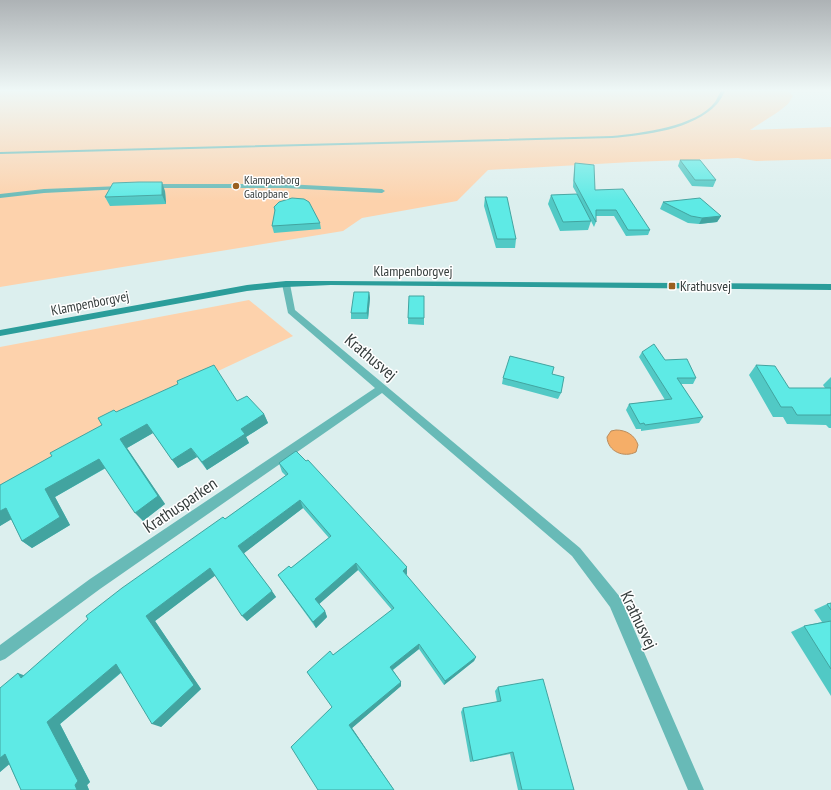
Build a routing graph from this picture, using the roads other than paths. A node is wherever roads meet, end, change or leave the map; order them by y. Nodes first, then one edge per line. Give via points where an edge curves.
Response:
1 (663, 128) edge
2 (0, 153) edge
3 (145, 186) edge
4 (130, 187) edge
5 (382, 190) dead end
6 (0, 196) edge
7 (286, 284) junction
8 (831, 287) edge
9 (0, 333) edge
10 (382, 388) junction
11 (0, 654) edge
12 (696, 790) edge

1 - 2 lane via 612,137
3 - 5 lane via 285,186
4 - 6 lane
7 - 8 street, Klampenborgvej
7 - 9 street, Klampenborgvej via 202,295
7 - 10 street, Krathusvej via 291,311
10 - 11 street, Krathusparken via 95,584
10 - 12 street, Krathusvej via 576,552 615,602

